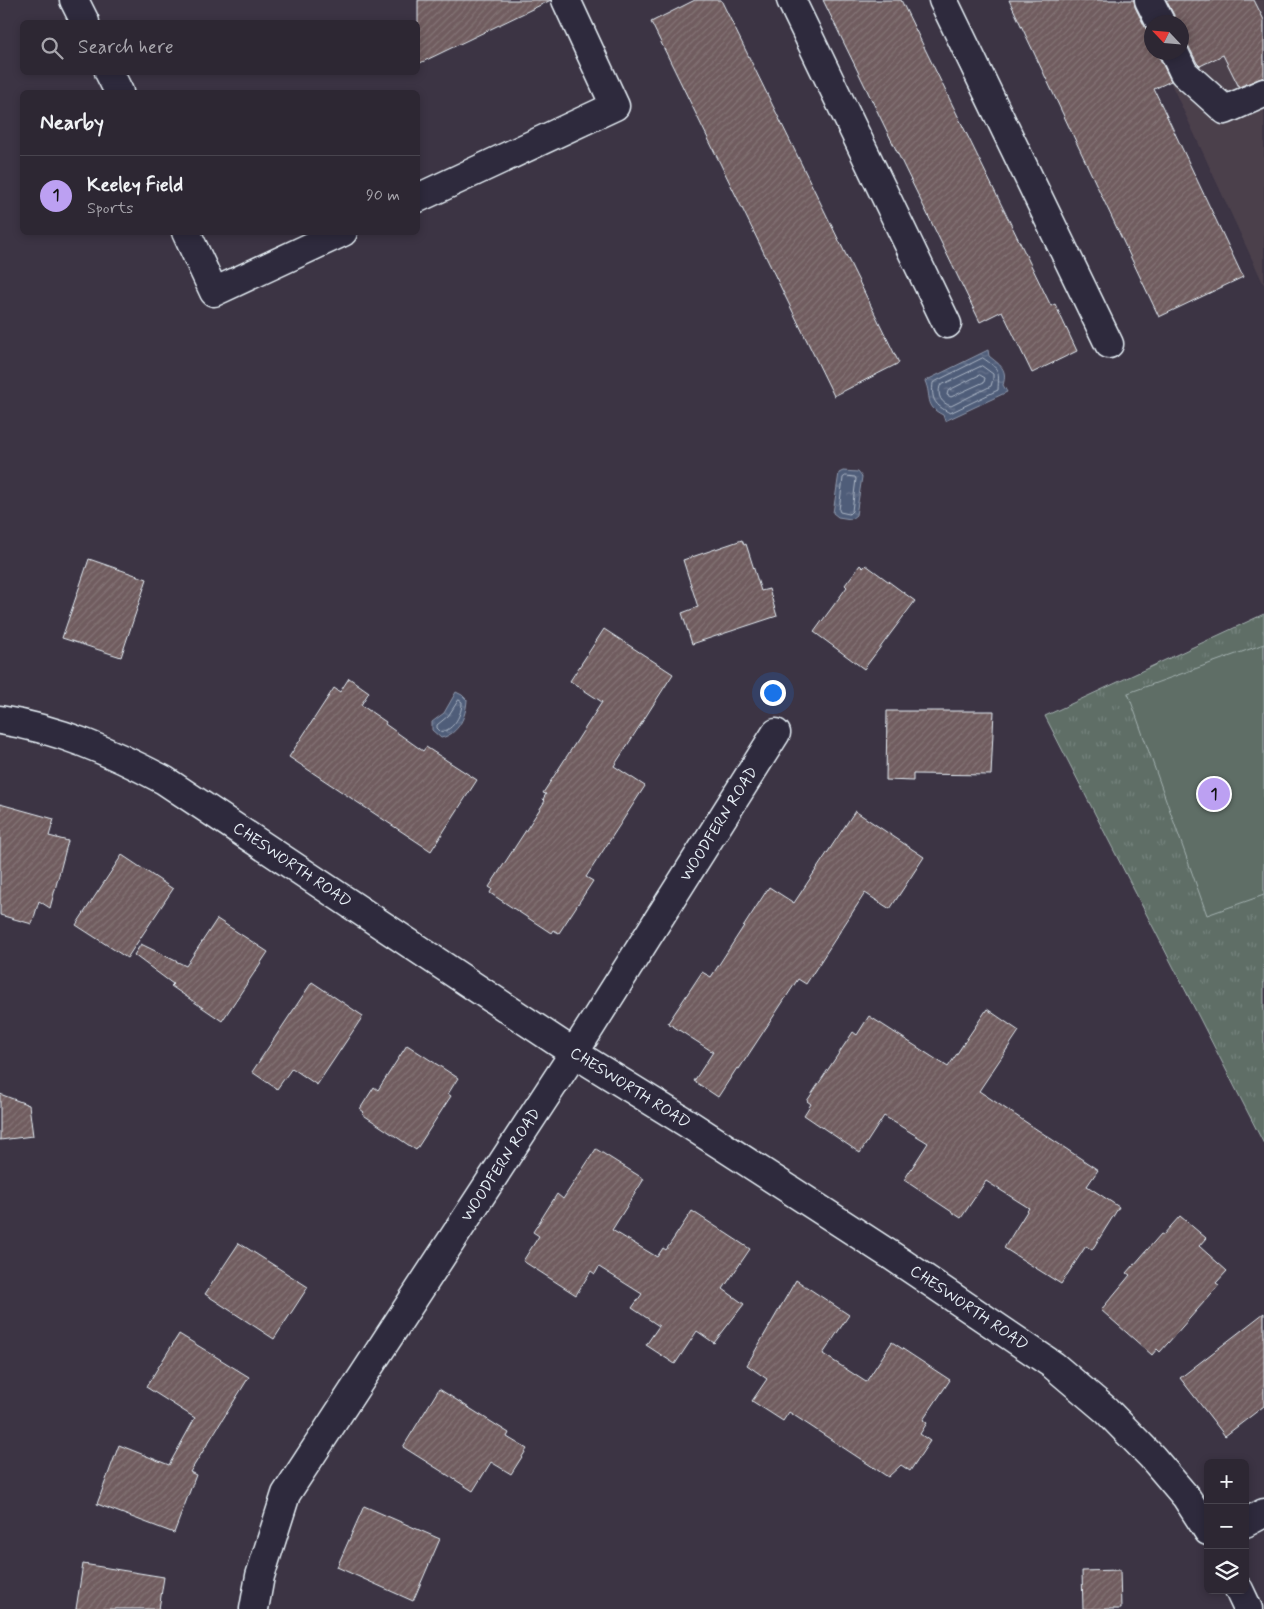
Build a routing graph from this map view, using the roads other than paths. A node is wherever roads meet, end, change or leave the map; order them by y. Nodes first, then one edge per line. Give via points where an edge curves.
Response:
1 (74, 0) edge
2 (566, 0) edge
3 (791, 0) edge
4 (944, 0) edge
5 (1149, 0) edge
6 (1156, 15) edge
7 (84, 20) edge
8 (1178, 60) edge
9 (110, 75) edge
10 (118, 90) edge
11 (1264, 93) edge
12 (420, 197) edge
13 (187, 235) edge
14 (336, 235) edge
15 (947, 324) dead end
16 (1109, 344) dead end
17 (0, 720) edge
18 (776, 733) dead end
19 (574, 1053) junction
20 (1264, 1513) edge
21 (1249, 1521) edge
22 (1204, 1525) edge
23 (1241, 1594) edge
24 (254, 1609) edge
25 (1248, 1609) edge

1 - 7 street
2 - 12 street via 615,106
3 - 15 street
4 - 16 street
5 - 6 street
8 - 11 street via 1184,73 1225,110
9 - 10 street
13 - 14 street via 214,292
17 - 19 street, CHESWORTH ROAD via 57,732 119,756 164,780
18 - 19 street, WOODFERN ROAD
19 - 22 street, CHESWORTH ROAD via 875,1245 1053,1365 1106,1410 1152,1457 1186,1497
19 - 24 street, WOODFERN ROAD via 286,1494 260,1576
20 - 21 street
23 - 25 street

